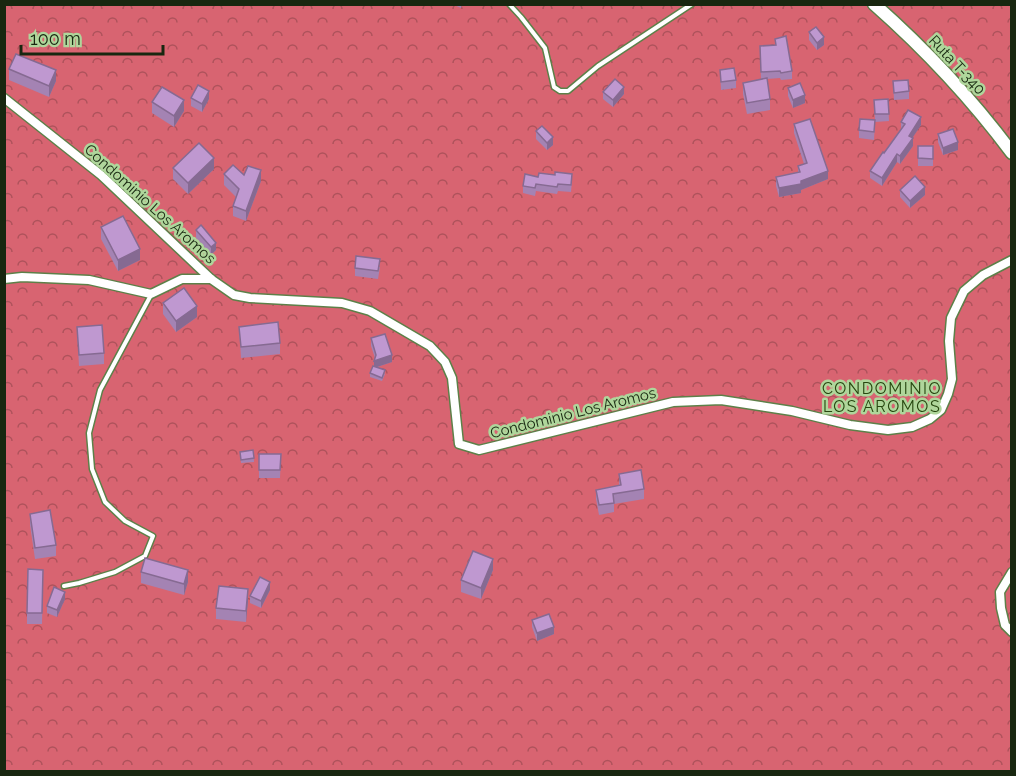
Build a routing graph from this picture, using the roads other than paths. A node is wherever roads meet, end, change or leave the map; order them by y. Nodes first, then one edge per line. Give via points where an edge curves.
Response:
1 (509, 4) edge
2 (692, 4) edge
3 (874, 4) edge
4 (4, 98) edge
5 (1011, 153) edge
6 (1011, 260) edge
7 (4, 279) edge
8 (211, 279) junction
9 (151, 294) junction
10 (1011, 572) edge
11 (64, 585) dead end
12 (1011, 632) edge

1 - 2 lane via 545,48 554,87 560,91 568,91 598,66
3 - 5 street, Ruta T-340 via 937,63
4 - 8 street, Condominio Los Aromos via 101,175
6 - 8 street, Condominio Los Aromos via 964,291 951,318 952,379 948,394 941,410 912,427 888,430 850,425 721,400 673,402 479,450 459,444 452,378 445,362 430,346 370,311 342,303 250,298 234,294
7 - 9 street via 89,280
8 - 9 street via 182,279
9 - 11 lane via 100,390 89,433 92,469 105,502 125,521 153,536 145,556 115,572
10 - 12 street via 1000,592 1005,625

